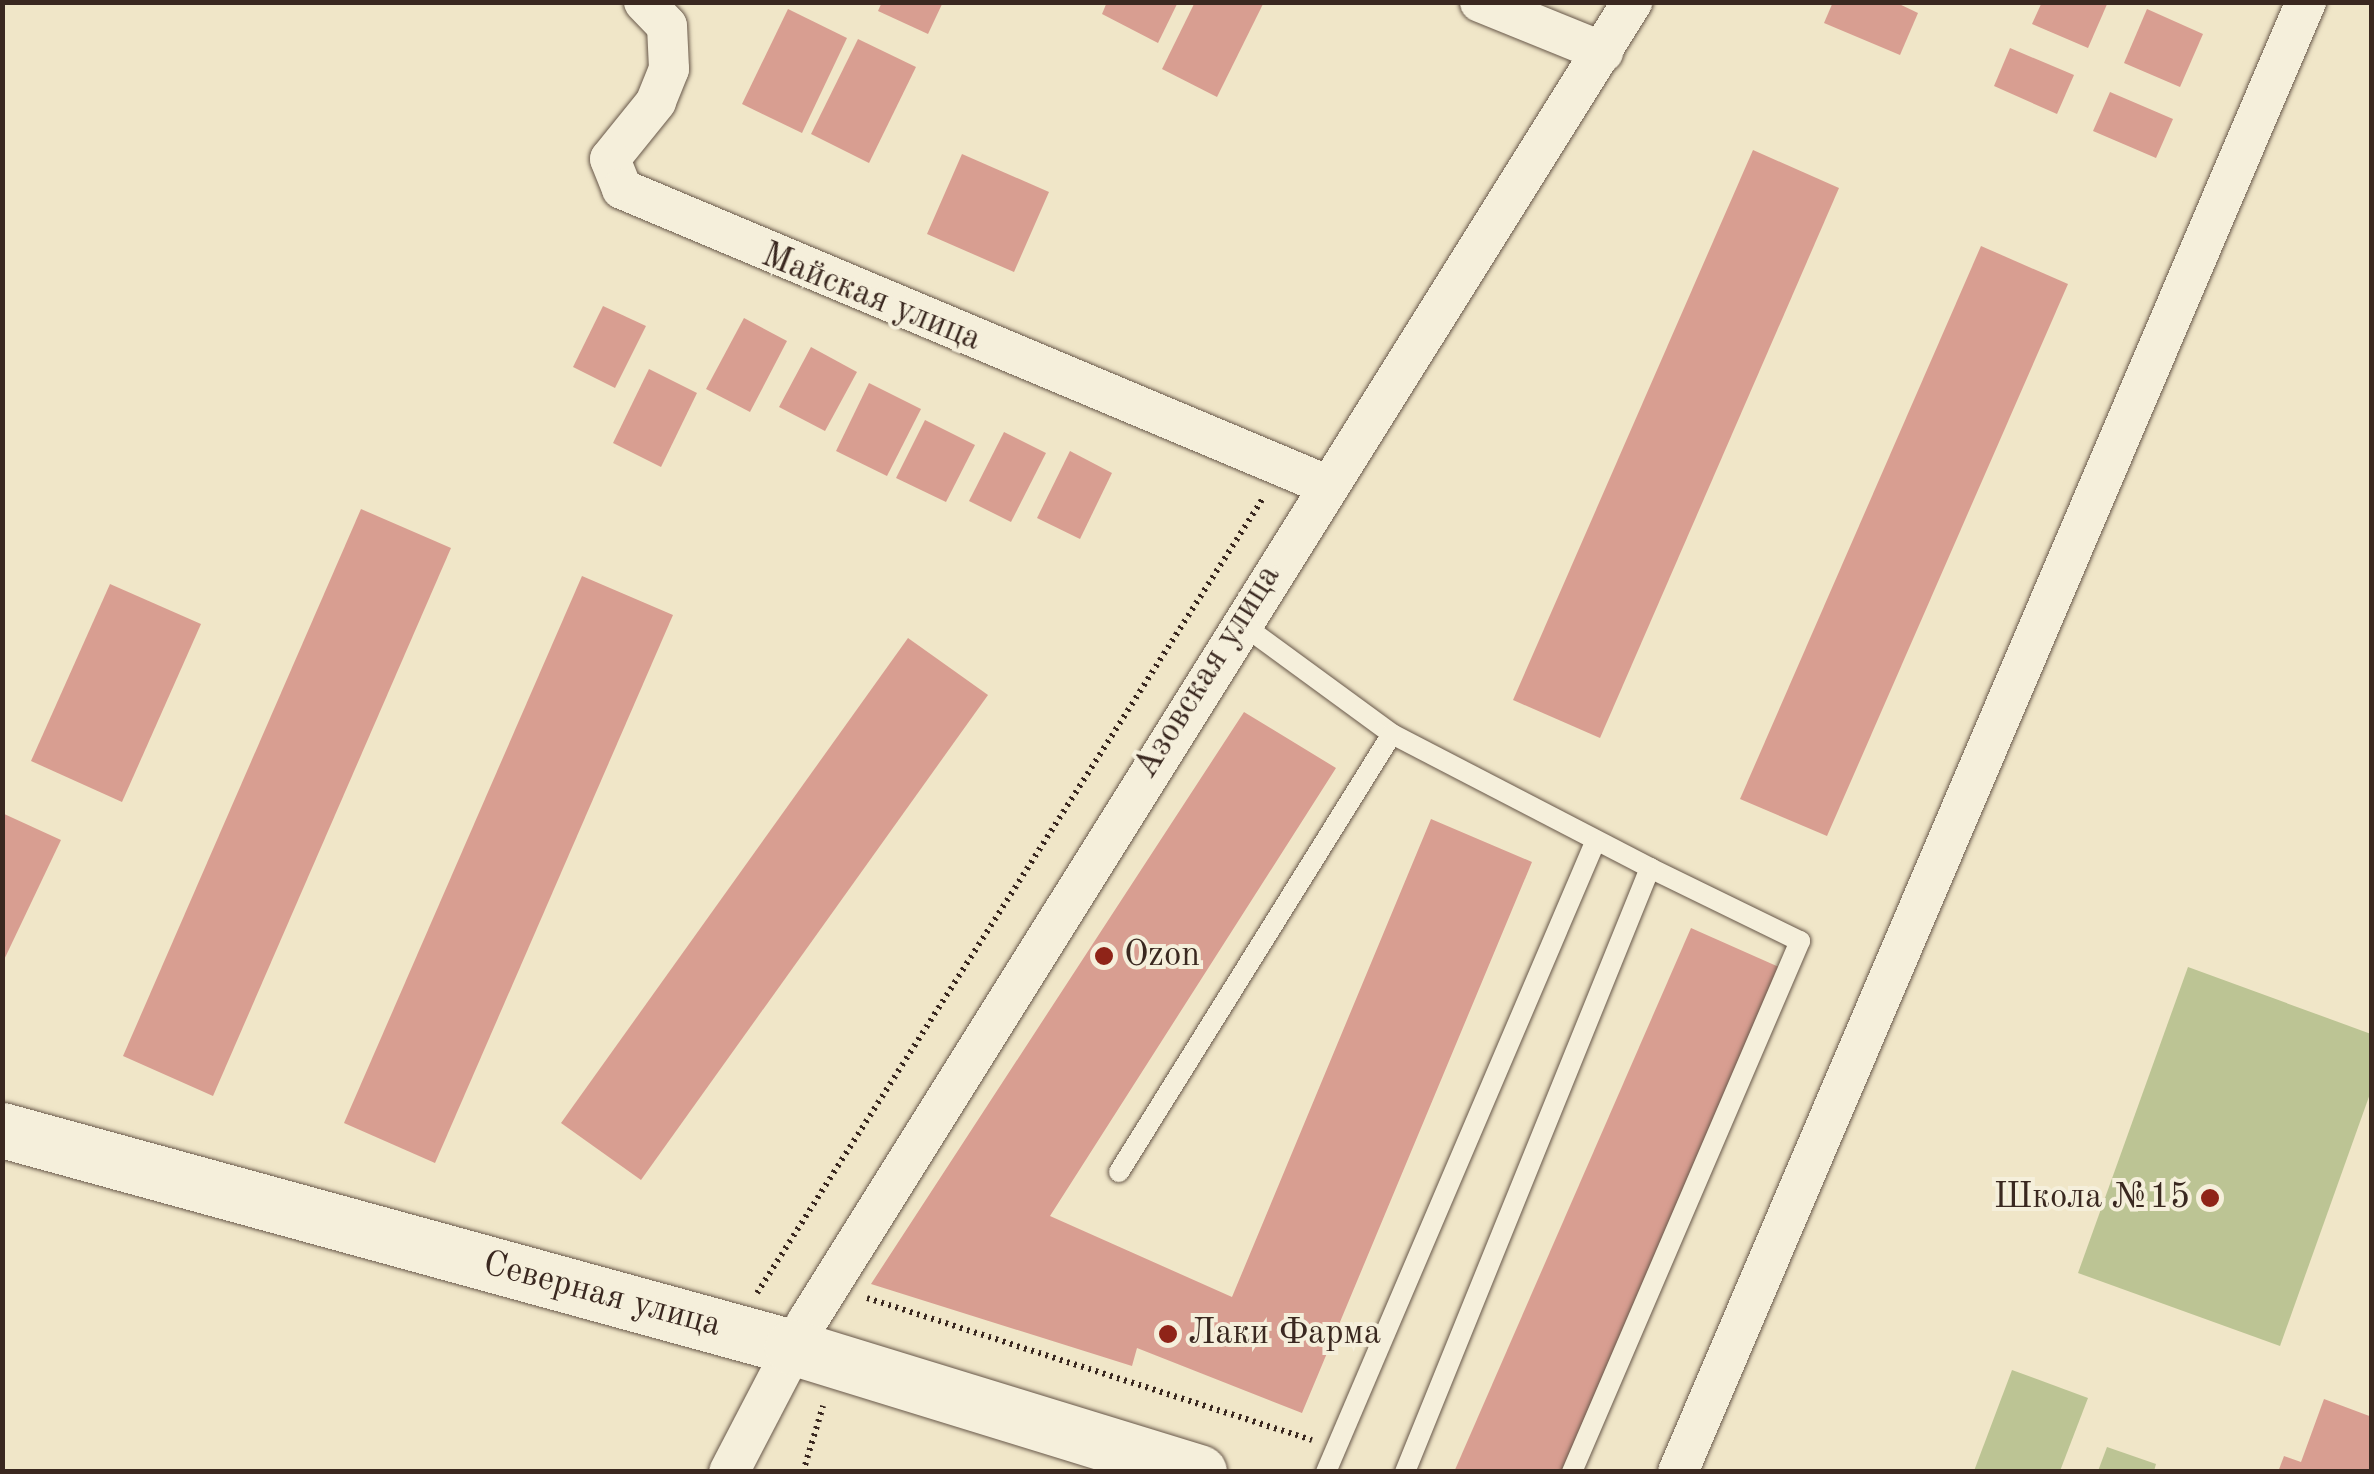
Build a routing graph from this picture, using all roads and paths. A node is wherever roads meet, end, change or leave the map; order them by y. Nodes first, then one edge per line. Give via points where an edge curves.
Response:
1 (644, 2) edge
2 (1480, 2) edge
3 (1632, 2) edge
4 (2306, 2) edge
5 (1602, 52) junction
6 (1282, 467) junction
7 (1324, 484) junction
8 (1239, 622) junction
9 (1392, 734) junction
10 (1596, 840) junction
11 (1650, 868) junction
12 (2, 1130) edge
13 (1118, 1172) dead end
14 (799, 1334) junction
15 (736, 1470) edge
16 (1198, 1472) edge
17 (1326, 1472) edge
18 (1405, 1472) edge
19 (1572, 1472) edge
20 (1678, 1472) edge

1 - 6 street, Майская улица via 667,26 669,68 656,102 610,158 622,189
2 - 5 street
3 - 5 street, Азовская улица
4 - 20 street
5 - 7 street, Азовская улица
6 - 7 street, Майская улица
6 - 14 path via 756,1293 759,1308
7 - 8 street, Азовская улица
8 - 9 lane
8 - 14 street, Азовская улица
9 - 10 lane
9 - 13 lane
10 - 11 lane
10 - 17 lane
11 - 18 lane
11 - 19 lane via 1800,941
12 - 14 street, Северная улица
14 - 15 street, Азовская улица
14 - 16 street, Северная улица

